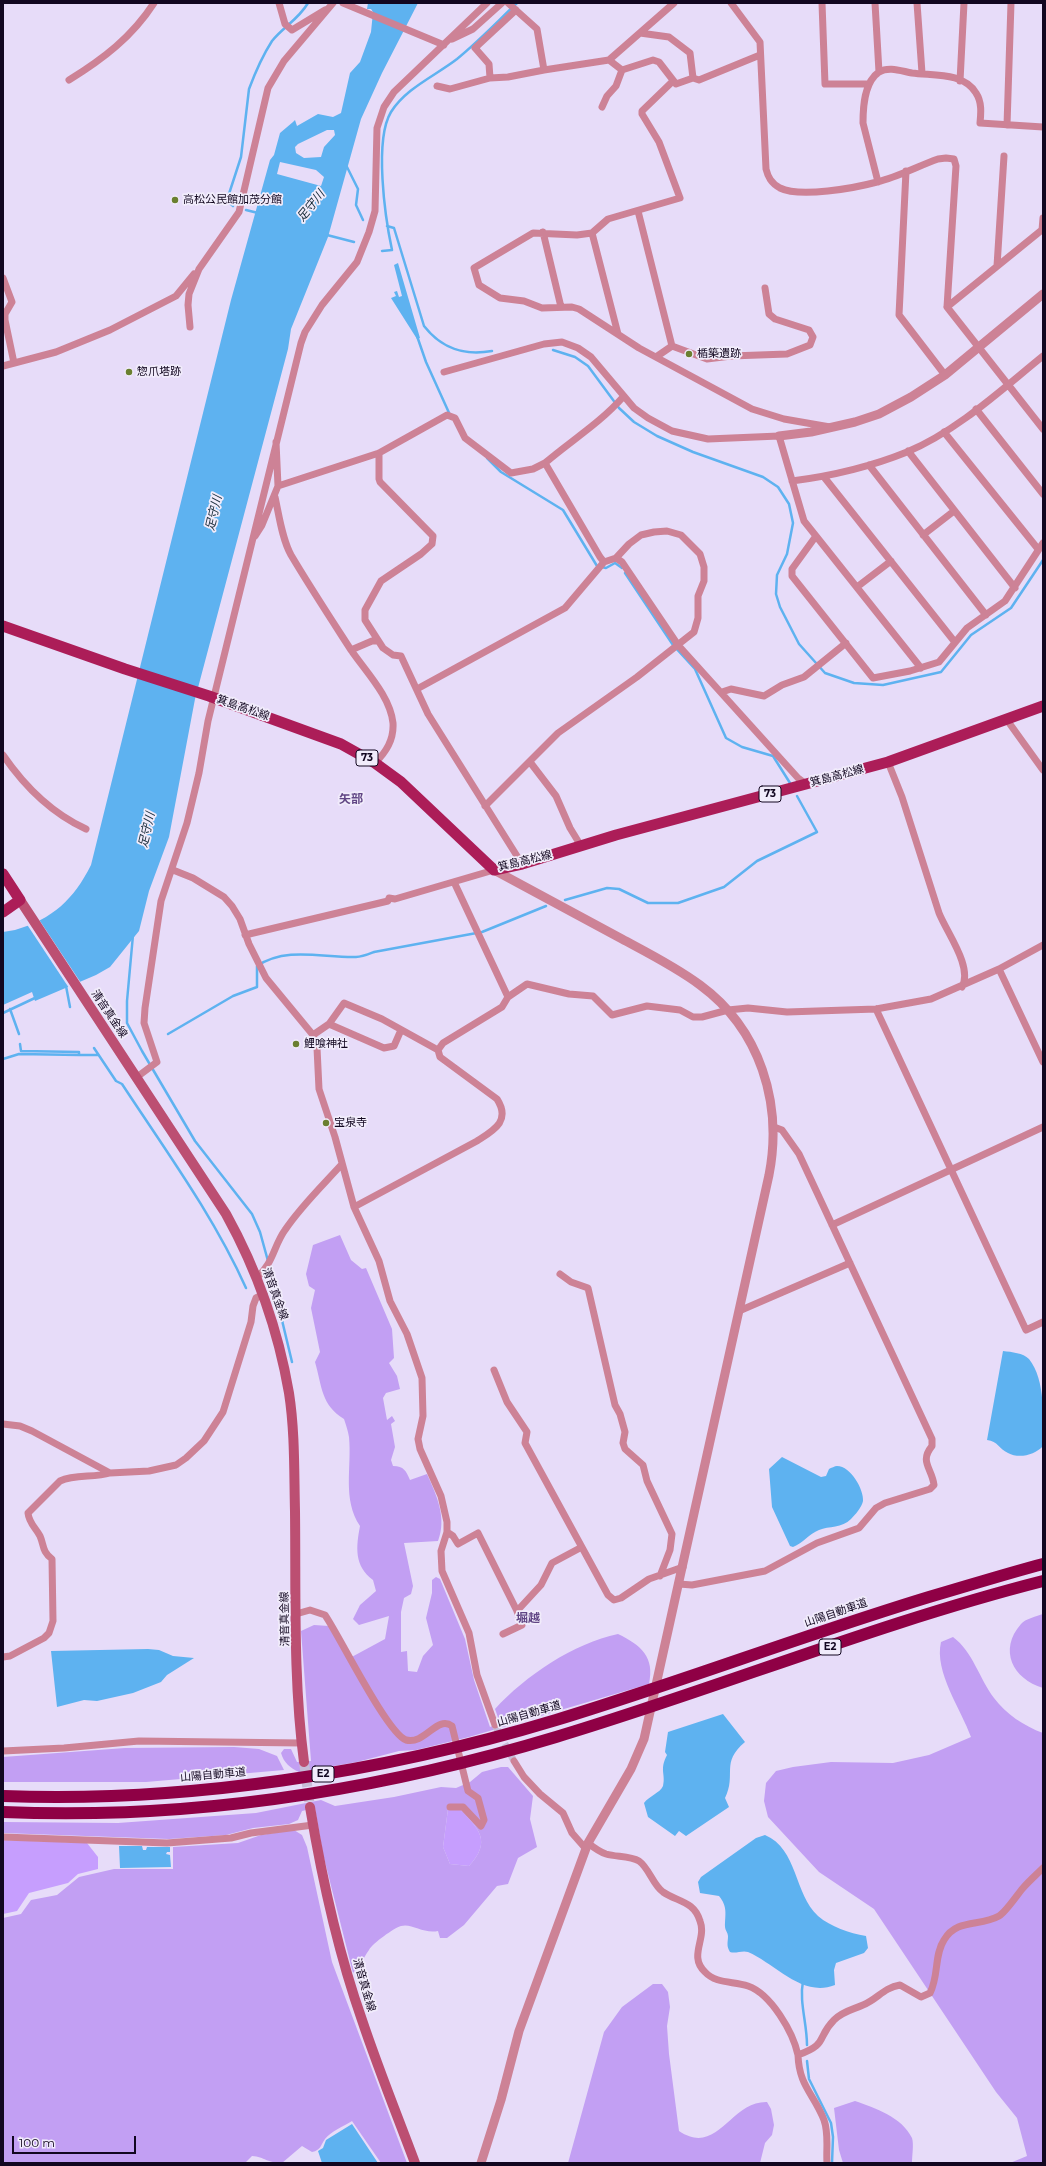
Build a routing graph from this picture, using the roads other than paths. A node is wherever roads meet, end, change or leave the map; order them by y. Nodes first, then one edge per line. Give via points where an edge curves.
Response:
1 (154, 3) edge
2 (279, 3) edge
3 (343, 3) edge
4 (487, 3) edge
5 (502, 3) edge
6 (674, 3) edge
7 (731, 3) edge
8 (822, 3) edge
9 (875, 3) edge
10 (917, 3) edge
11 (964, 3) edge
12 (1011, 3) edge
13 (333, 4) edge
14 (512, 7) edge
15 (640, 33) junction
16 (450, 39) junction
17 (442, 44) junction
18 (760, 55) junction
19 (609, 60) junction
20 (544, 70) junction
21 (622, 70) junction
22 (879, 72) junction
23 (922, 73) junction
24 (490, 78) junction
25 (693, 78) junction
26 (69, 80) dead end
27 (673, 81) junction
28 (960, 81) junction
29 (868, 84) junction
30 (437, 86) dead end
31 (602, 107) dead end
32 (1007, 125) junction
33 (1043, 127) edge
34 (1004, 156) dead end
35 (906, 171) junction
36 (878, 182) junction
37 (638, 211) junction
38 (1043, 218) edge
39 (1043, 230) edge
40 (543, 232) junction
41 (592, 233) junction
42 (997, 266) junction
43 (199, 269) junction
44 (3, 278) edge
45 (765, 288) dead end
46 (1043, 294) edge
47 (561, 306) junction
48 (947, 307) junction
49 (190, 327) dead end
50 (618, 334) junction
51 (672, 346) junction
52 (978, 346) junction
53 (656, 357) junction
54 (1042, 359) edge
55 (14, 363) junction
56 (3, 366) edge
57 (444, 372) dead end
58 (945, 375) junction
59 (1008, 383) junction
60 (623, 397) junction
61 (976, 409) junction
62 (836, 427) junction
63 (1043, 429) edge
64 (944, 432) junction
65 (779, 436) junction
66 (276, 438) junction
67 (908, 451) junction
68 (379, 453) junction
69 (545, 463) junction
70 (869, 465) junction
71 (824, 477) junction
72 (792, 481) junction
73 (278, 486) junction
74 (1043, 494) edge
75 (274, 497) junction
76 (954, 511) junction
77 (923, 535) junction
78 (816, 536) junction
79 (252, 539) junction
80 (1043, 543) edge
81 (1038, 549) junction
82 (616, 558) junction
83 (891, 561) junction
84 (602, 565) junction
85 (857, 587) junction
86 (1015, 588) junction
87 (986, 615) junction
88 (3, 626) edge
89 (377, 641) junction
90 (954, 641) junction
91 (846, 643) junction
92 (676, 646) junction
93 (351, 650) junction
94 (922, 668) junction
95 (417, 690) junction
96 (722, 692) junction
97 (212, 697) junction
98 (1043, 706) edge
99 (1007, 720) junction
100 (3, 755) edge
101 (530, 762) junction
102 (888, 762) junction
103 (375, 763) junction
104 (1043, 770) edge
105 (806, 784) junction
106 (485, 806) junction
107 (86, 829) dead end
108 (581, 846) junction
109 (522, 864) junction
110 (173, 870) junction
111 (494, 870) junction
112 (3, 874) edge
113 (454, 882) junction
114 (20, 900) junction
115 (3, 912) edge
116 (245, 935) junction
117 (1043, 945) edge
118 (999, 969) junction
119 (961, 987) junction
120 (508, 997) junction
121 (876, 1009) junction
122 (728, 1010) junction
123 (329, 1024) junction
124 (401, 1030) junction
125 (313, 1035) junction
126 (438, 1050) junction
127 (1043, 1062) edge
128 (137, 1077) junction
129 (774, 1127) junction
130 (1043, 1127) edge
131 (342, 1164) junction
132 (950, 1170) junction
133 (354, 1207) junction
134 (832, 1225) junction
135 (850, 1263) junction
136 (560, 1274) dead end
137 (257, 1277) junction
138 (264, 1294) junction
139 (739, 1311) junction
140 (1043, 1322) edge
141 (494, 1370) dead end
142 (3, 1424) edge
143 (110, 1473) junction
144 (447, 1532) junction
145 (580, 1548) junction
146 (1043, 1564) edge
147 (683, 1567) junction
148 (660, 1576) junction
149 (1043, 1581) edge
150 (679, 1584) junction
151 (518, 1611) junction
152 (296, 1614) junction
153 (503, 1634) dead end
154 (3, 1657) edge
155 (495, 1726) tunnel mouth
156 (301, 1742) junction
157 (3, 1750) edge
158 (514, 1761) tunnel mouth
159 (304, 1762) tunnel mouth
160 (3, 1796) edge
161 (310, 1807) tunnel mouth
162 (450, 1807) dead end
163 (3, 1812) edge
164 (313, 1825) junction
165 (3, 1837) edge
166 (587, 1846) junction
167 (1043, 1868) edge
168 (798, 2055) junction
169 (414, 2163) edge
170 (481, 2163) edge
171 (827, 2163) edge

1 - 26 street via 130,35 96,63
2 - 13 street via 288,27 294,29
3 - 17 street
4 - 16 street
5 - 16 street via 473,28
6 - 15 street
7 - 18 street via 760,42
8 - 29 street via 825,84
9 - 22 street
10 - 23 street
11 - 28 street
12 - 32 street
13 - 43 street via 275,74 263,106 239,212
14 - 20 street via 537,29
14 - 24 street via 475,48 489,64
15 - 19 street
15 - 25 street via 669,37 690,53
16 - 17 street
17 - 66 street via 394,92 384,107 376,138 375,211 369,232 358,262 322,305 305,332
18 - 25 street via 705,78
18 - 36 street via 766,168 773,184 788,191 802,192
19 - 20 street
19 - 21 street
20 - 24 street via 508,78
21 - 27 street via 653,60 659,62
21 - 31 street via 616,86
22 - 23 street via 895,69
22 - 29 street
23 - 28 street via 949,76
24 - 30 street via 450,89
25 - 27 street via 676,84
27 - 37 street via 642,111 642,114 659,142 680,198
28 - 32 street via 969,85 976,93 980,102 980,123
29 - 36 street via 863,123
32 - 33 street
34 - 42 street
35 - 36 street
35 - 48 street via 946,158 954,160 956,166
35 - 58 street via 899,315
37 - 41 street via 608,219
37 - 51 street
38 - 39 street
39 - 42 street
40 - 41 street via 577,235
40 - 47 street
40 - 47 street via 533,233 474,268 479,285 494,295 524,301 542,308
41 - 50 street
42 - 48 street
43 - 49 street via 189,294
43 - 55 street via 176,296 110,330 56,352
44 - 55 street via 12,302 5,314 5,320
45 - 51 street via 769,314 775,319 809,330 813,337 810,345 787,354 707,359
46 - 52 street
47 - 50 street via 579,309
48 - 52 street
50 - 53 street
51 - 53 street
52 - 58 street
52 - 59 street
53 - 62 street via 767,415
54 - 59 street
55 - 56 street
57 - 60 street via 544,344 562,342 578,348 591,357
58 - 62 street via 879,414
59 - 61 street
59 - 63 street
60 - 65 street via 648,418 683,435 708,439
60 - 69 street via 585,434
61 - 64 street
61 - 74 street
62 - 65 street
64 - 67 street
64 - 81 street
65 - 72 street
66 - 73 street
66 - 79 street
67 - 70 street
67 - 76 street
68 - 69 street via 450,416 465,438 511,473 533,469
68 - 73 street
68 - 89 street via 380,482 434,540 421,554 377,586 365,610 365,620
69 - 84 street
70 - 71 street
70 - 77 street
71 - 72 street
71 - 83 street
72 - 78 street via 804,521
73 - 75 street
75 - 79 street via 262,525
75 - 93 street via 291,554
76 - 77 street
76 - 86 street
77 - 87 street
78 - 85 street
78 - 91 street via 792,569 792,576
79 - 97 street
80 - 81 street
81 - 86 street
82 - 84 street
82 - 92 street via 622,562
82 - 92 street via 642,535 667,531 681,535 700,554 704,567 704,581 698,596 698,618 694,632
83 - 85 street
83 - 90 street
84 - 95 street via 565,608
85 - 94 street
86 - 87 street via 1005,601
87 - 90 street
88 - 97 main road, 箕島高松線 / 73
89 - 93 street
89 - 95 street via 393,655 401,656
90 - 94 street via 939,662
91 - 94 street via 873,678
91 - 96 street via 798,681 782,685 764,696 731,689
92 - 96 street
92 - 101 street via 558,733
93 - 103 street via 383,696 393,724 386,752
95 - 106 street via 428,714
96 - 105 street
97 - 103 main road, 箕島高松線 / 73 via 317,734
97 - 110 street via 187,823
98 - 99 main road, 箕島高松線 / 73
99 - 102 main road, 箕島高松線 / 73
99 - 104 street
100 - 107 street via 44,803 67,820
101 - 106 street
101 - 108 street via 556,796
102 - 105 main road, 箕島高松線 / 73
102 - 119 street via 902,796 939,913 963,962 965,980
103 - 111 main road, 箕島高松線 / 73 via 400,782
105 - 108 main road, 箕島高松線 / 73
106 - 109 street
108 - 109 main road, 箕島高松線 / 73
109 - 111 main road, 箕島高松線 / 73
110 - 116 street via 193,878 224,897 240,919
110 - 128 street via 165,884 161,901 145,1008 144,1023 157,1062
111 - 113 street
111 - 122 street via 684,974 713,995
112 - 114 main road
113 - 116 street via 395,899 388,898 388,901
113 - 120 street
114 - 115 main road
114 - 128 main road, 清音真金線
116 - 125 street via 266,978
117 - 118 street
118 - 119 street
118 - 127 street
119 - 121 street via 931,999
120 - 122 street via 527,984 569,994 593,996 612,1015 647,1006 680,1010 693,1017 702,1018
120 - 126 street via 502,1007 443,1043
121 - 122 street via 829,1012 787,1012 748,1008
121 - 132 street
122 - 129 street via 744,1032 763,1070
123 - 124 street via 384,1048 394,1046
123 - 124 street via 344,1002
123 - 125 street
124 - 126 street
125 - 131 street via 317,1048 319,1089
126 - 133 street via 440,1057 497,1099 502,1109 500,1122 477,1141
128 - 137 main road, 清音真金線 via 226,1214
129 - 134 street via 782,1130 799,1154
129 - 139 street via 772,1164
130 - 132 street
131 - 133 street
131 - 137 street via 292,1219 283,1232 270,1262
132 - 134 street
132 - 140 street via 1026,1330
133 - 144 street via 379,1262 390,1301 407,1334 422,1378 423,1409 418,1439 441,1496
134 - 135 street
135 - 139 street
135 - 150 street via 932,1439 926,1460 934,1485 885,1503 876,1508 859,1528 817,1543 765,1571 692,1585
136 - 148 street via 571,1282 588,1288 615,1405 625,1432 625,1450 643,1465 647,1481 672,1534 670,1550
137 - 138 main road, 清音真金線
138 - 143 street via 256,1298 251,1322 222,1412 204,1441 186,1458 165,1468
138 - 152 main road, 清音真金線 via 281,1352 292,1417
139 - 147 street
141 - 145 street via 507,1402 527,1432 525,1443
142 - 143 street via 20,1426 32,1431
143 - 154 street via 98,1477 66,1478 28,1513 32,1526 40,1536 43,1549 52,1559 53,1621 49,1633 44,1638 10,1656
144 - 151 street via 458,1544 478,1533
144 - 155 street via 441,1551 442,1571 469,1633 477,1675
145 - 148 street via 608,1595 614,1600 649,1579
145 - 151 street via 552,1563 541,1584
146 - 160 highway, 山陽自動車道 / E2 via 879,1612 634,1695 478,1742 351,1770 247,1785 75,1797
147 - 148 street
147 - 150 street
149 - 163 highway, E2 via 884,1629 631,1713 482,1758 355,1786 157,1811
150 - 166 street via 651,1714 638,1755
151 - 153 street via 522,1625
152 - 156 main road, 清音真金線
152 - 162 street via 310,1610 325,1615 387,1720 402,1738 410,1741 419,1738 441,1723 448,1722 452,1726 468,1791 478,1798 484,1820 481,1826 463,1807
156 - 157 street via 139,1741 64,1748
156 - 159 main road, 清音真金線
158 - 166 street via 524,1777 540,1794 560,1809 576,1839
161 - 164 main road, 清音真金線
164 - 165 street via 231,1838 167,1843
164 - 169 main road, 清音真金線 via 353,1993
166 - 168 street via 605,1854 640,1862 663,1892 687,1902 701,1923 696,1956 701,1969 723,1982 749,1986 762,1995 789,2028
166 - 170 street via 519,2031
167 - 168 street via 999,1916 960,1925 951,1931 939,1950 938,1966 930,1993 921,1997 900,1985 890,1987 865,2005 842,2012 814,2049
168 - 171 street via 802,2080 824,2119

